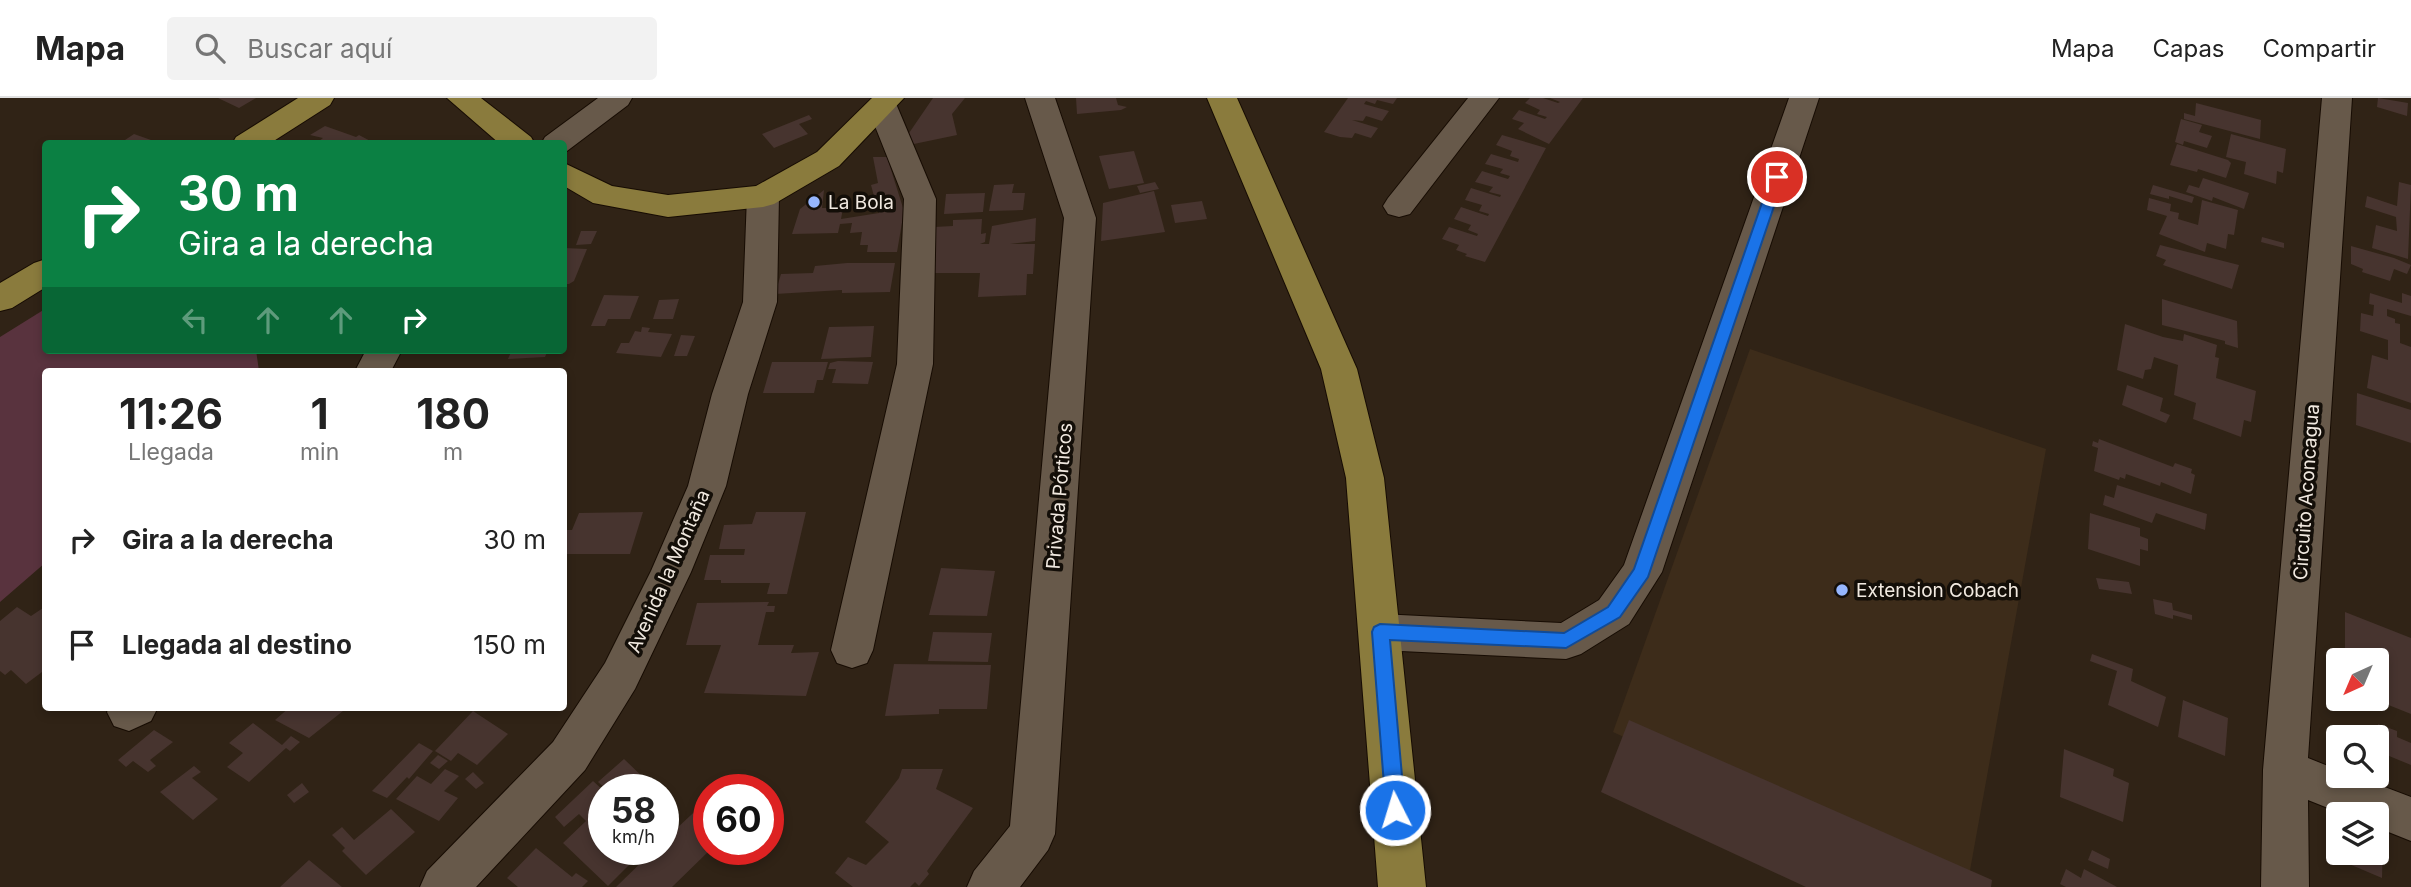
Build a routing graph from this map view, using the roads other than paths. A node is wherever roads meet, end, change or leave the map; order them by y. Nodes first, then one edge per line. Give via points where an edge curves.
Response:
1 (319, 98) edge
2 (462, 98) edge
3 (617, 98) edge
4 (1040, 98) edge
5 (1222, 98) edge
6 (1484, 98) edge
7 (1804, 98) edge
8 (2336, 98) edge
9 (886, 102) edge
10 (253, 140) edge
11 (515, 140) edge
12 (561, 140) edge
13 (567, 179) edge
14 (763, 196) junction
15 (1399, 206) dead end
16 (42, 273) edge
17 (0, 299) edge
18 (1380, 632) junction
19 (852, 650) dead end
20 (2285, 770) junction
21 (2411, 819) edge
22 (444, 887) edge
23 (991, 887) edge
24 (1402, 887) edge
25 (2285, 887) edge

1 - 10 main road
2 - 11 main road
3 - 12 street
4 - 23 street, Privada Pórticos via 1080,218 1032,834
5 - 18 main road via 1339,369 1365,478
6 - 15 street
7 - 18 street via 1642,572 1614,612 1566,640
8 - 20 street, Circuito Aconcagua
9 - 14 main road via 828,159
9 - 19 street via 920,199 915,364
13 - 14 main road via 604,195 668,206
14 - 22 street, Avenida la Montaña via 760,302 707,486 671,572 620,676 569,756
16 - 17 main road
18 - 24 main road
20 - 21 street
20 - 25 street, Circuito Aconcagua

